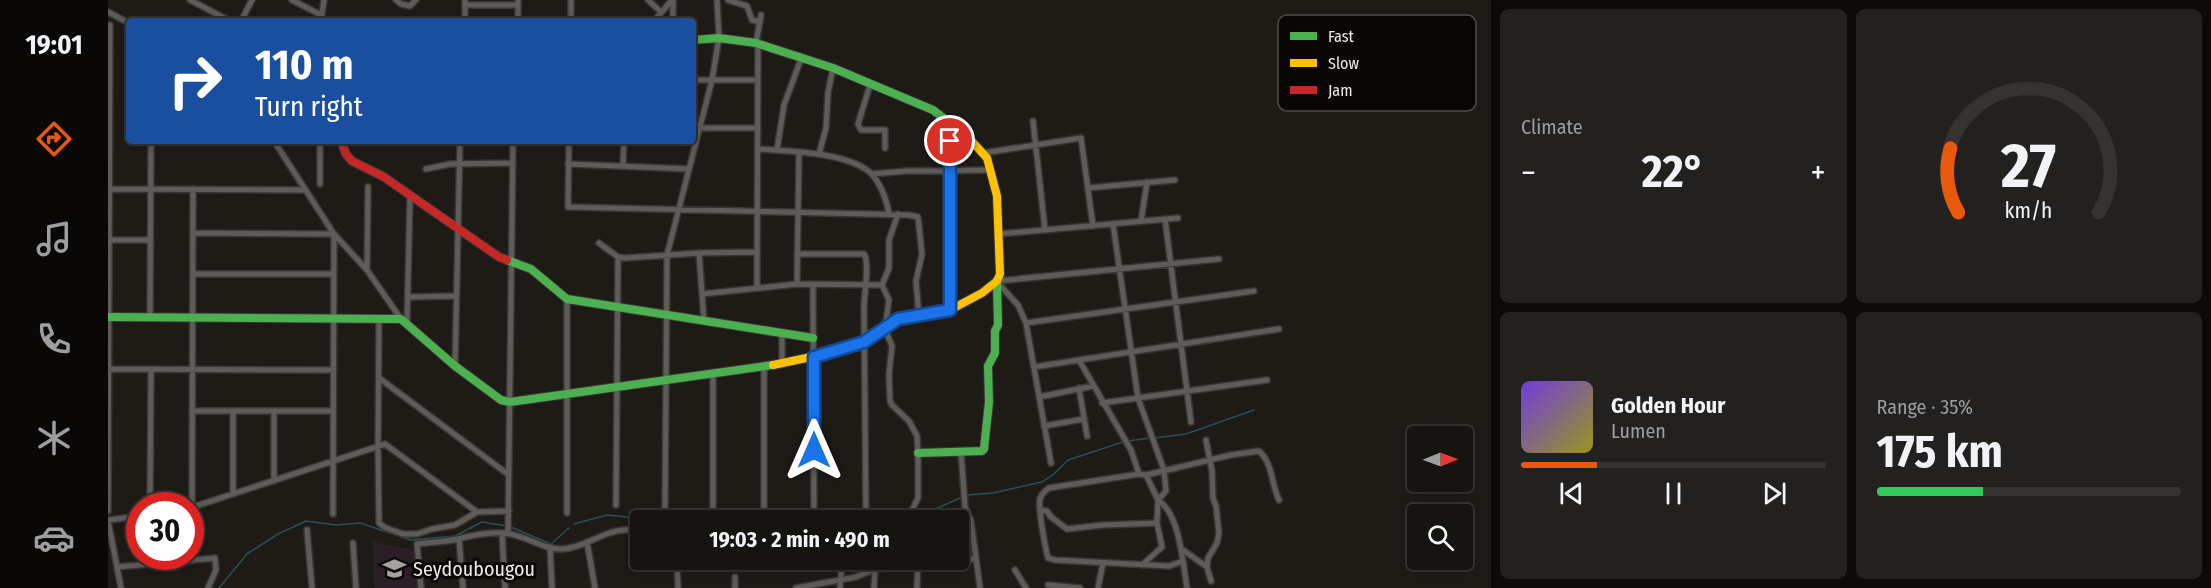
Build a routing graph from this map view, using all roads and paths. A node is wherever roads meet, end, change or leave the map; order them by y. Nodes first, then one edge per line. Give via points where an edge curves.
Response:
1 (190, 0) edge
2 (252, 0) edge
3 (292, 0) edge
4 (324, 0) edge
5 (396, 0) edge
6 (416, 0) edge
7 (571, 0) edge
8 (648, 0) edge
9 (673, 0) edge
10 (716, 0) edge
11 (728, 0) edge
12 (518, 2) edge
13 (465, 3) edge
14 (108, 12) edge
15 (661, 12) junction
16 (115, 15) junction
17 (761, 15) dead end
18 (224, 18) edge
19 (243, 18) edge
20 (321, 18) edge
21 (518, 18) edge
22 (571, 18) edge
23 (656, 18) edge
24 (673, 18) edge
25 (126, 21) edge
26 (760, 22) junction
27 (109, 27) edge
28 (719, 38) junction
29 (696, 40) edge
30 (757, 43) junction
31 (801, 59) junction
32 (833, 68) junction
33 (696, 80) edge
34 (712, 80) junction
35 (758, 80) junction
36 (870, 85) junction
37 (1033, 121) dead end
38 (699, 128) junction
39 (758, 128) junction
40 (696, 140) edge
41 (950, 141) dead end
42 (151, 144) edge
43 (276, 144) edge
44 (320, 144) edge
45 (342, 144) edge
46 (460, 144) edge
47 (513, 144) edge
48 (569, 144) edge
49 (624, 144) edge
50 (695, 144) edge
51 (1035, 145) junction
52 (885, 148) dead end
53 (758, 149) junction
54 (777, 150) junction
55 (799, 152) junction
56 (983, 153) junction
57 (819, 154) junction
58 (513, 162) junction
59 (460, 164) junction
60 (568, 164) junction
61 (623, 166) junction
62 (426, 169) dead end
63 (689, 169) junction
64 (991, 170) junction
65 (950, 171) junction
66 (873, 174) junction
67 (1175, 180) dead end
68 (1147, 183) junction
69 (320, 184) dead end
70 (368, 188) dead end
71 (1088, 188) junction
72 (109, 189) edge
73 (150, 189) junction
74 (193, 189) junction
75 (306, 190) junction
76 (410, 196) junction
77 (679, 210) junction
78 (757, 211) junction
79 (798, 211) junction
80 (889, 214) junction
81 (898, 214) junction
82 (1178, 218) dead end
83 (1164, 219) junction
84 (1141, 221) junction
85 (1113, 224) junction
86 (1093, 226) junction
87 (458, 229) junction
88 (1045, 230) junction
89 (193, 233) junction
90 (334, 234) junction
91 (998, 234) junction
92 (109, 240) edge
93 (150, 240) junction
94 (599, 243) dead end
95 (757, 252) junction
96 (699, 253) junction
97 (797, 254) junction
98 (667, 255) junction
99 (618, 257) junction
100 (1219, 259) dead end
101 (512, 262) junction
102 (1170, 264) junction
103 (1119, 269) junction
104 (367, 270) junction
105 (193, 274) junction
106 (334, 274) junction
107 (997, 281) junction
108 (797, 284) junction
109 (864, 284) junction
110 (813, 285) junction
111 (882, 285) junction
112 (757, 288) junction
113 (1254, 291) dead end
114 (702, 294) junction
115 (456, 296) junction
116 (408, 297) junction
117 (567, 299) junction
118 (1175, 303) junction
119 (618, 307) junction
120 (950, 310) junction
121 (1125, 310) junction
122 (666, 315) junction
123 (108, 317) edge
124 (150, 317) junction
125 (919, 317) junction
126 (192, 318) junction
127 (334, 318) junction
128 (379, 318) junction
129 (404, 321) junction
130 (704, 321) junction
131 (1026, 323) junction
132 (885, 328) junction
133 (1279, 329) dead end
134 (782, 333) junction
135 (813, 338) junction
136 (864, 342) junction
137 (1181, 344) junction
138 (1131, 352) junction
139 (814, 357) junction
140 (1078, 360) junction
141 (782, 363) junction
142 (454, 366) junction
143 (764, 366) junction
144 (1034, 367) junction
145 (108, 369) edge
146 (151, 370) junction
147 (192, 370) junction
148 (334, 370) junction
149 (713, 373) junction
150 (378, 378) junction
151 (666, 380) junction
152 (1268, 380) dead end
153 (1093, 386) junction
154 (617, 387) junction
155 (1079, 388) junction
156 (1187, 391) junction
157 (567, 394) junction
158 (1039, 397) junction
159 (1138, 398) junction
160 (510, 402) junction
161 (1102, 403) junction
162 (192, 411) junction
163 (233, 411) junction
164 (274, 411) junction
165 (333, 411) junction
166 (1084, 419) junction
167 (1191, 422) dead end
168 (1044, 426) junction
169 (1087, 436) dead end
170 (1206, 440) dead end
171 (378, 446) junction
172 (961, 452) junction
173 (918, 453) junction
174 (1210, 460) junction
175 (333, 461) junction
176 (1051, 463) dead end
177 (1164, 470) junction
178 (1143, 474) junction
179 (509, 475) junction
180 (274, 481) junction
181 (150, 492) edge
182 (191, 492) edge
183 (233, 494) junction
184 (1158, 500) junction
185 (1279, 500) dead end
186 (204, 504) edge
187 (616, 505) dead end
188 (665, 508) dead end
189 (713, 510) edge
190 (764, 510) edge
191 (814, 510) edge
192 (866, 510) edge
193 (912, 510) edge
194 (1041, 510) junction
195 (108, 511) edge
196 (509, 511) junction
197 (477, 512) junction
198 (567, 513) dead end
199 (333, 514) dead end
200 (126, 518) edge
201 (108, 520) edge
202 (1157, 523) junction
203 (307, 530) dead end
204 (630, 531) edge
205 (505, 533) junction
206 (459, 539) junction
207 (587, 542) junction
208 (353, 543) dead end
209 (550, 547) junction
210 (1183, 550) junction
211 (969, 559) edge
212 (976, 559) junction
213 (1183, 561) junction
214 (1103, 563) junction
215 (1142, 565) junction
216 (117, 567) junction
217 (1207, 567) junction
218 (677, 570) edge
219 (842, 570) edge
220 (873, 570) edge
221 (875, 570) edge
222 (918, 570) edge
223 (1015, 570) dead end
224 (735, 577) dead end
225 (840, 579) junction
226 (1211, 581) dead end
227 (1048, 585) dead end
228 (803, 587) edge
229 (121, 588) edge
230 (208, 588) edge
231 (312, 588) edge
232 (356, 588) edge
233 (421, 588) edge
234 (463, 588) edge
235 (505, 588) edge
236 (552, 588) edge
237 (595, 588) edge
238 (678, 588) edge
239 (735, 588) edge
240 (796, 588) edge
241 (840, 588) edge
242 (874, 588) edge
243 (917, 588) edge
244 (980, 588) edge
245 (1026, 588) edge
246 (1080, 588) edge
247 (1098, 588) edge
248 (1187, 588) edge

1 - 18 street
2 - 19 street
3 - 20 street
4 - 20 street
5 - 6 street via 410,6
7 - 22 street
8 - 15 street
9 - 15 street
9 - 24 street
10 - 28 street
11 - 26 street via 747,6 752,20
12 - 13 street
12 - 21 street
14 - 16 street
15 - 23 street
16 - 25 street
16 - 27 street
17 - 26 street
26 - 30 street
27 - 72 street
28 - 29 street
28 - 30 street
28 - 34 street
30 - 31 street
30 - 35 street
31 - 32 street
31 - 54 street via 784,105
32 - 36 street
32 - 57 street
33 - 34 street
34 - 35 street
34 - 38 street
35 - 39 street
36 - 52 street via 858,124 861,130 885,130
36 - 56 street via 933,111
37 - 51 street
38 - 39 street
38 - 40 street
39 - 53 street
41 - 65 street
42 - 73 street
43 - 75 street
44 - 69 street
45 - 76 street via 352,161
46 - 59 street
47 - 58 street
48 - 60 street
49 - 61 street
50 - 63 street
51 - 56 street
51 - 71 street via 1081,138
51 - 88 street
53 - 54 street
53 - 78 street
54 - 55 street
55 - 57 street
55 - 79 street
56 - 64 street
57 - 66 street
58 - 59 street
58 - 101 street
59 - 62 street
59 - 87 street
60 - 61 street
60 - 77 street via 568,207
61 - 63 street
63 - 77 street
64 - 65 street
64 - 91 street via 997,196
65 - 66 street
65 - 120 street
66 - 80 street
67 - 68 street
68 - 71 street
68 - 84 street
70 - 104 street
71 - 86 street
72 - 73 street
72 - 92 street
73 - 74 street
73 - 93 street
74 - 75 street
74 - 89 street
75 - 90 street
76 - 87 street
76 - 116 street
77 - 78 street
77 - 98 street
78 - 79 street
78 - 95 street
79 - 80 street
79 - 97 street
80 - 81 street
81 - 111 street via 889,240 889,267
81 - 125 street via 918,217 922,254 916,281
82 - 83 street
83 - 84 street
83 - 102 street
84 - 85 street
85 - 86 street
85 - 103 street
86 - 88 street
87 - 101 street
87 - 115 street
88 - 91 street
89 - 90 street
89 - 105 street
90 - 104 street
90 - 106 street
91 - 107 street
92 - 93 street
92 - 123 street
93 - 124 street
94 - 99 street
95 - 96 street
95 - 112 street
96 - 98 street
96 - 114 street
97 - 108 street
97 - 109 street via 864,254
98 - 99 street
98 - 122 street
99 - 119 street
100 - 102 street
101 - 117 street via 531,268
101 - 160 street
102 - 103 street
102 - 118 street
103 - 107 street
103 - 121 street
104 - 129 street
105 - 106 street
105 - 126 street
106 - 127 street
107 - 120 street
107 - 131 street via 1018,305
107 - 172 street via 998,325 995,354 987,374 985,446 982,451
108 - 110 street
108 - 112 street
109 - 110 street
109 - 111 street
109 - 136 street
110 - 135 street
111 - 132 street via 889,300
112 - 114 street
113 - 118 street
114 - 130 street
115 - 116 street
115 - 142 street
116 - 129 street
117 - 119 street
117 - 157 street
118 - 121 street
118 - 137 street
119 - 122 street
119 - 154 street
120 - 125 street
121 - 131 street
121 - 138 street
122 - 130 street
122 - 151 street
123 - 124 street
123 - 145 street
124 - 126 street
125 - 132 street via 898,319
126 - 127 street
126 - 147 street
127 - 128 street
127 - 148 street
128 - 129 street
128 - 150 street
129 - 142 street
130 - 134 street
131 - 144 street
132 - 136 street
132 - 173 street via 892,346 890,401 909,421 917,436
133 - 137 street
134 - 135 street
134 - 141 street
135 - 139 street
136 - 139 street
136 - 192 street
137 - 138 street
137 - 156 street
138 - 140 street
138 - 159 street
139 - 141 street
139 - 191 street
140 - 144 street
140 - 153 street
141 - 143 street
142 - 160 street via 501,400
143 - 149 street
143 - 190 street
144 - 158 street
145 - 146 street
145 - 195 street
146 - 147 street
146 - 181 street
147 - 148 street
147 - 162 street
148 - 165 street
149 - 151 street
149 - 189 street
150 - 171 street
150 - 179 street
151 - 154 street
151 - 188 street
152 - 156 street
153 - 155 street
153 - 161 street
154 - 157 street
154 - 187 street
155 - 158 street
155 - 166 street
156 - 159 street
156 - 167 street
157 - 160 street
157 - 198 street
158 - 168 street
159 - 161 street
159 - 177 street
160 - 179 street
161 - 178 street
162 - 163 street
162 - 182 street
163 - 164 street
163 - 183 street
164 - 165 street
164 - 180 street
165 - 175 street
166 - 168 street
166 - 169 street
168 - 176 street
170 - 174 street
171 - 175 street
171 - 197 street via 385,444
171 - 197 street via 378,517 386,528 417,534 455,525
172 - 173 street
172 - 212 street via 964,507 971,521
173 - 193 street via 918,498
174 - 177 street
174 - 185 street via 1260,451 1269,464
174 - 217 street via 1219,533
175 - 180 street
175 - 199 street
177 - 178 street
177 - 184 street via 1166,491
178 - 184 street
178 - 194 street via 1049,488 1039,500
179 - 196 street
180 - 183 street
183 - 186 street
184 - 202 street
184 - 210 street via 1168,509
194 - 202 street via 1067,529
194 - 214 street via 1048,558
196 - 197 street
196 - 205 street
200 - 201 street
201 - 216 street
202 - 215 street via 1162,547
203 - 231 street
204 - 207 street via 615,531
205 - 206 street
205 - 209 street
205 - 235 street
206 - 233 street via 417,544
206 - 234 street
207 - 209 street via 561,549
207 - 237 street
208 - 232 street
209 - 236 street
210 - 213 street
210 - 217 street
211 - 212 street
212 - 244 street
213 - 215 street via 1169,566
213 - 248 street
214 - 215 street
214 - 247 street
216 - 229 street
216 - 230 street via 215,558 216,570
217 - 226 street
218 - 238 street
219 - 225 street
220 - 225 street
221 - 242 street
222 - 243 street
223 - 245 street
224 - 239 street
225 - 228 street
225 - 241 street
227 - 246 street
228 - 240 street

